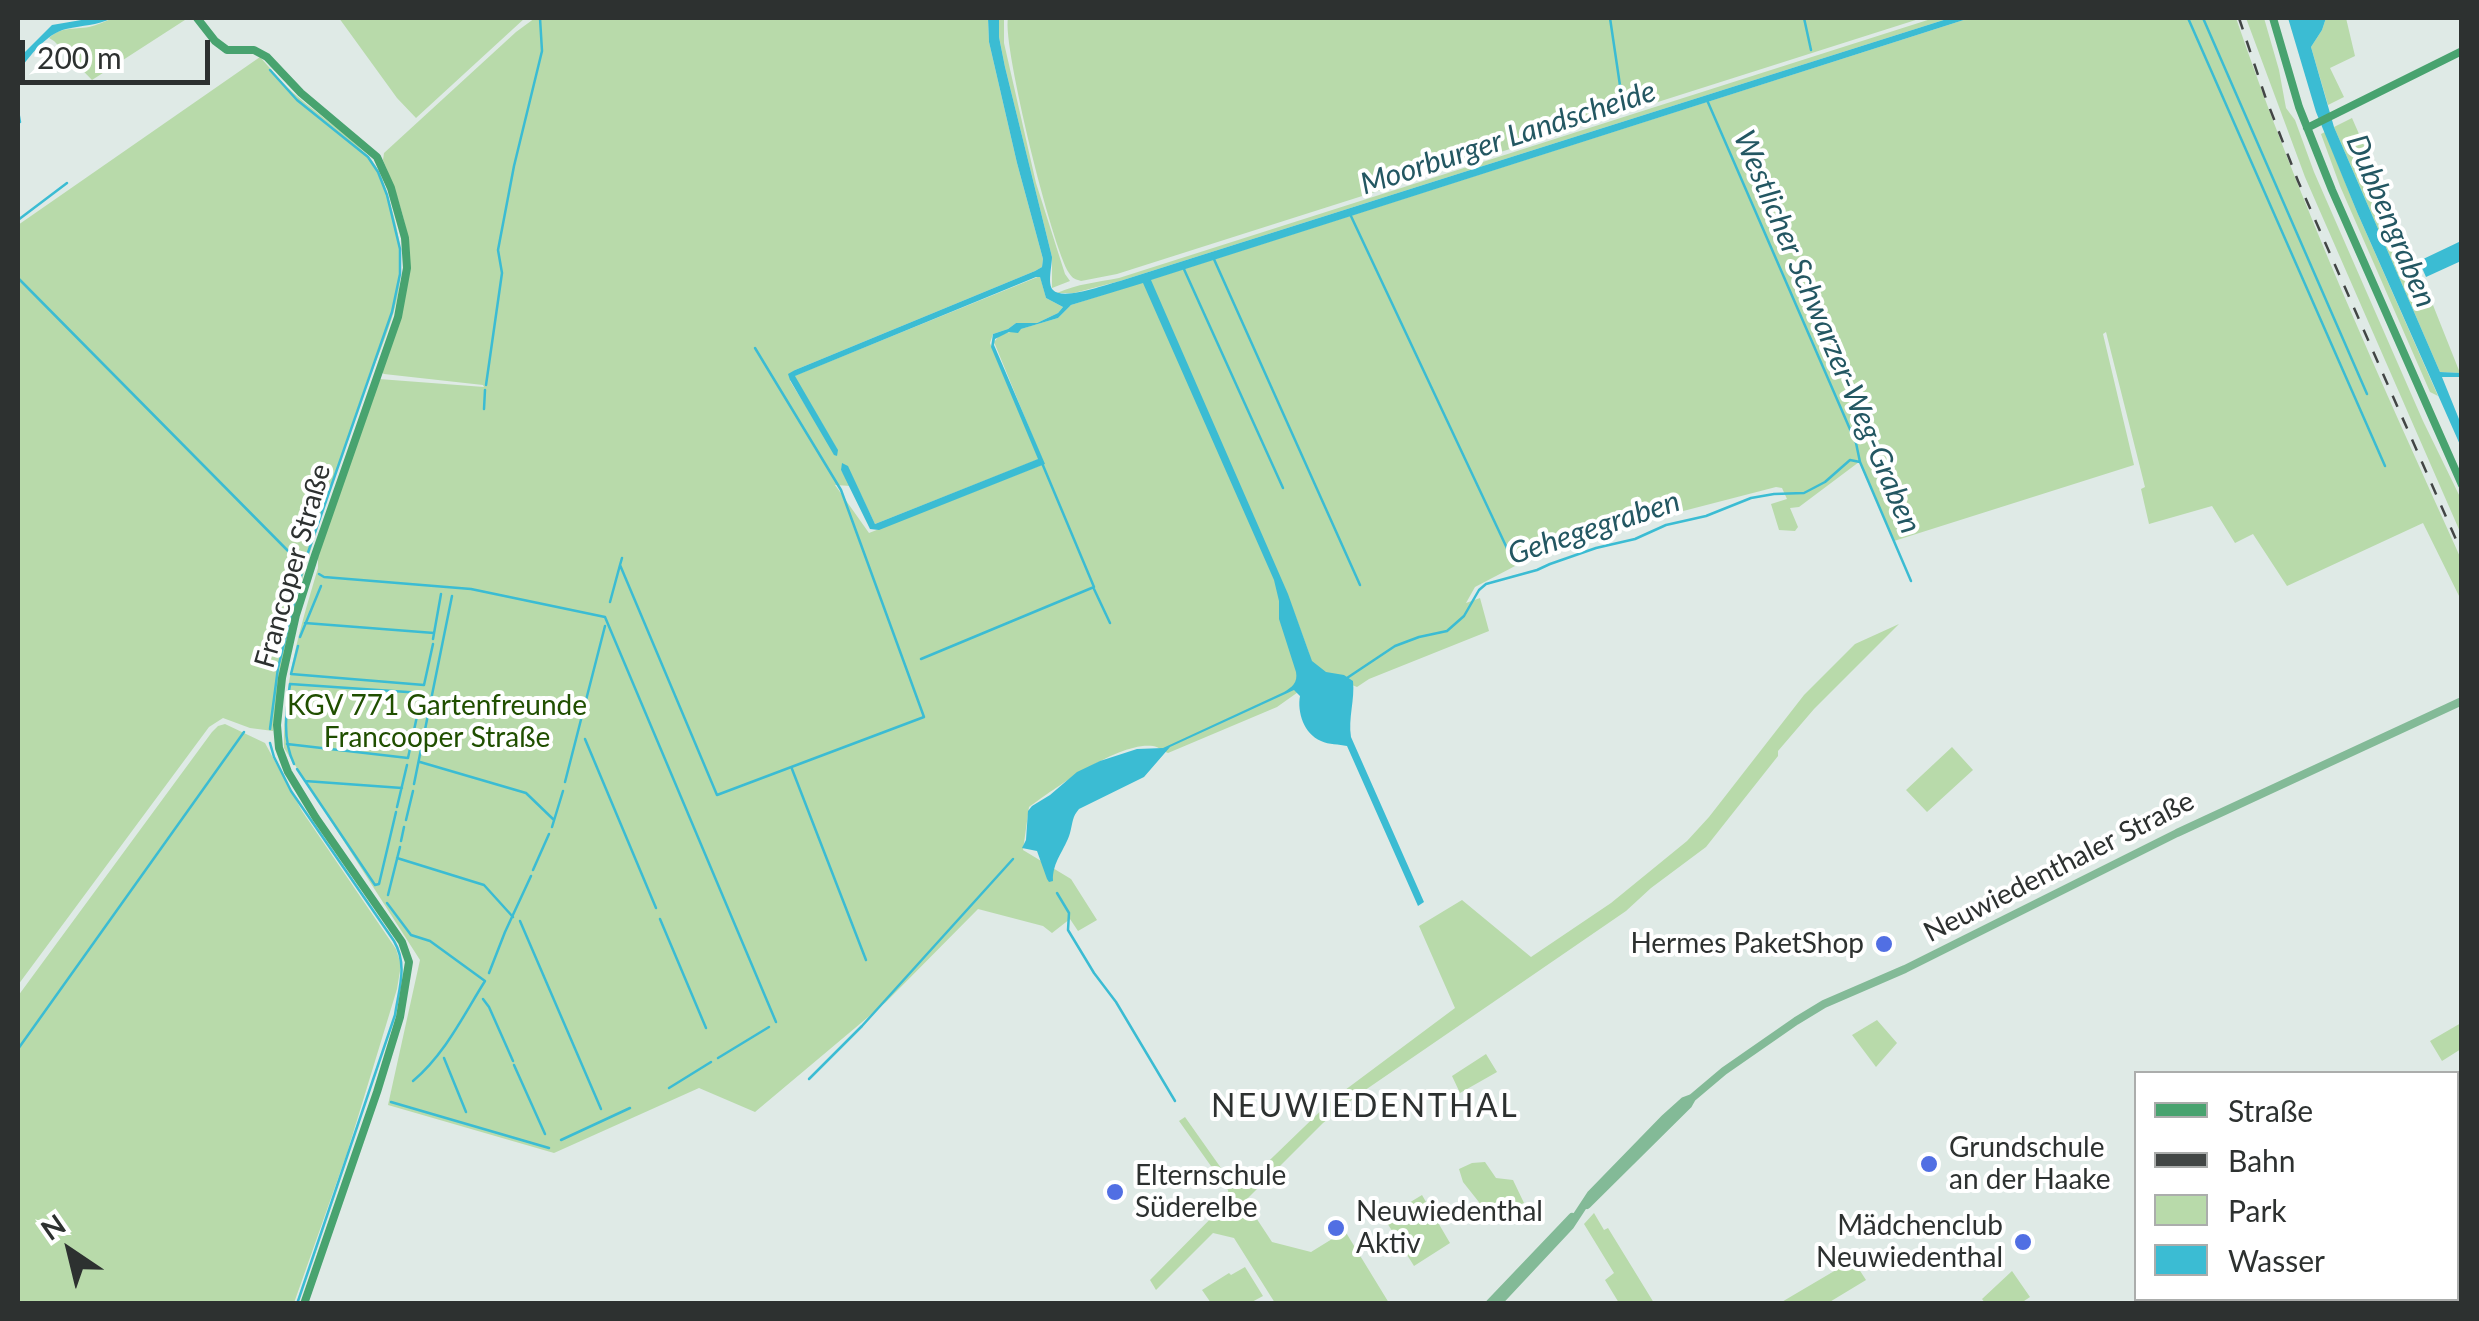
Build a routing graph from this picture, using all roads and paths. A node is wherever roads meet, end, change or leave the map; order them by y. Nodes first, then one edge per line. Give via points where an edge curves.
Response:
1 (197, 18) edge
2 (2272, 18) edge
3 (2462, 51) edge
4 (2307, 128) junction
5 (2462, 485) edge
6 (2462, 701) edge
7 (1579, 1211) junction
8 (304, 1304) edge
9 (1488, 1304) edge
10 (1496, 1304) edge

1 - 8 main road, Francoper Straße via 226,50 264,55 377,157 407,254 398,317 311,567 278,708 277,737 288,772 409,962 390,1054
2 - 4 main road
3 - 4 main road
4 - 5 main road
6 - 7 street, Neuwiedenthaler Straße via 1824,1004 1684,1101
7 - 9 street, Neuwiedenthaler Straße
7 - 10 street, Neuwiedenthaler Straße

